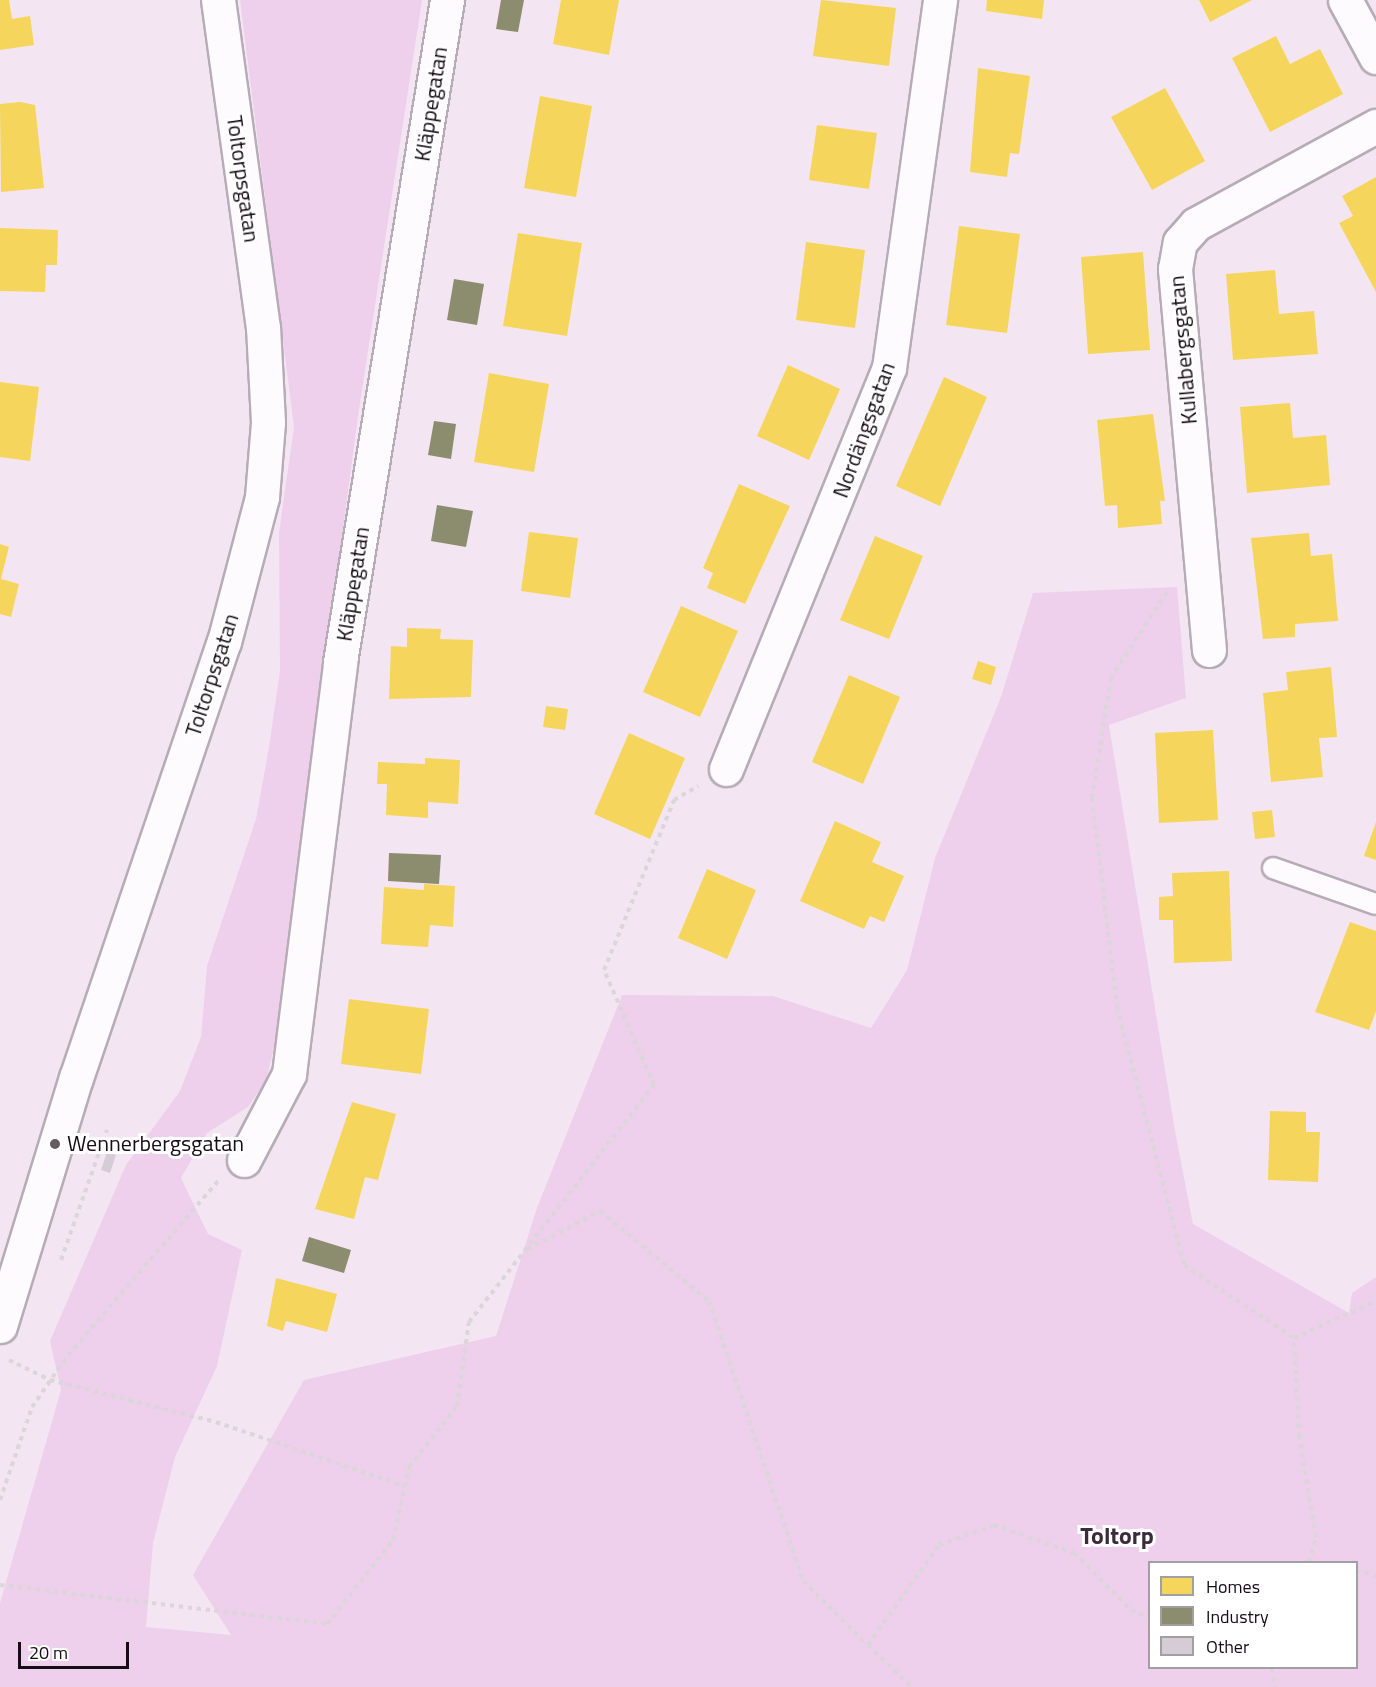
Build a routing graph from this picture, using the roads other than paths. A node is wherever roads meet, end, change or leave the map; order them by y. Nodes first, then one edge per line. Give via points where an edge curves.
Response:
1 (218, 0) edge
2 (447, 0) edge
3 (940, 0) edge
4 (1345, 0) edge
5 (1376, 57) edge
6 (1376, 126) edge
7 (1209, 650) dead end
8 (726, 769) road end
9 (1273, 868) dead end
10 (1376, 904) edge
11 (244, 1160) road end
12 (0, 1326) edge

1 - 12 street, Toltorpsgatan via 263,328 268,422 262,497 224,642 76,1078
2 - 11 street, Kläppegatan via 340,662 289,1074
3 - 8 street, Nordängsgatan via 889,368
4 - 5 street
6 - 7 street, Kullabergsgatan via 1196,224 1180,242 1175,269
9 - 10 lane

